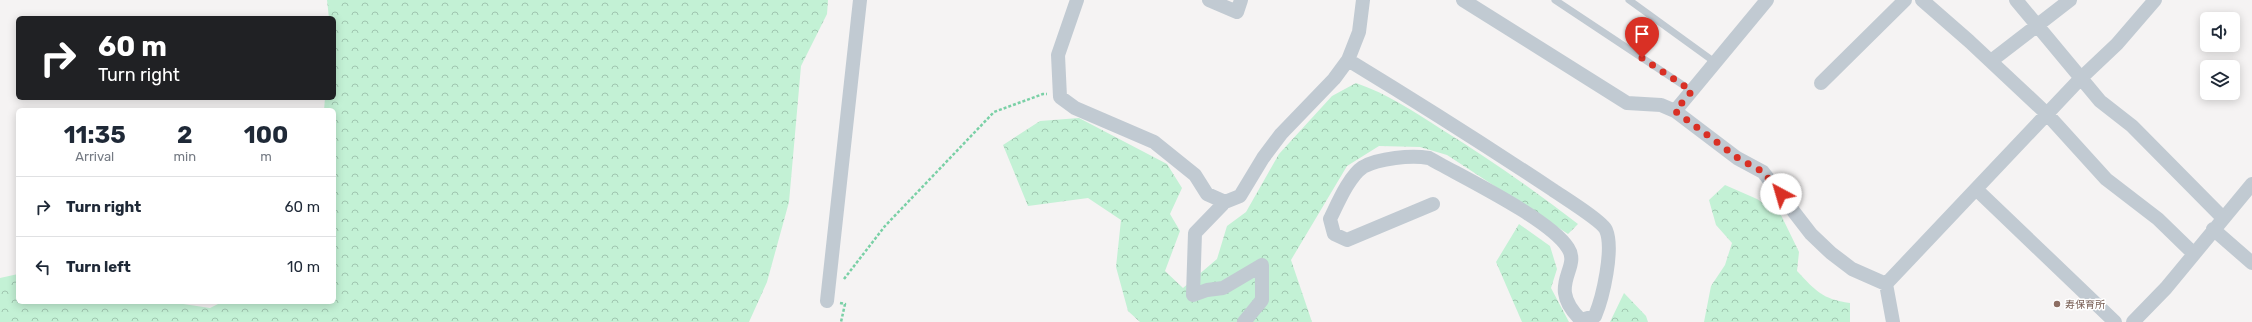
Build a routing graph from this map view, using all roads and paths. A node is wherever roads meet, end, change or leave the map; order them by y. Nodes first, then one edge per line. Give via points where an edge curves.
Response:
1 (860, 0) edge
2 (1077, 0) edge
3 (1209, 0) edge
4 (1241, 0) edge
5 (1363, 0) edge
6 (1463, 0) edge
7 (1555, 0) edge
8 (1630, 0) edge
9 (1767, 0) edge
10 (1905, 0) edge
11 (1922, 0) edge
12 (2016, 0) edge
13 (2070, 0) edge
14 (2155, 0) edge
15 (2039, 26) junction
16 (1348, 60) junction
17 (1991, 61) junction
18 (1716, 62) junction
19 (2080, 79) junction
20 (1821, 83) dead end
21 (1692, 91) junction
22 (1060, 97) junction
23 (1675, 111) junction
24 (2047, 114) junction
25 (2252, 184) edge
26 (1976, 189) junction
27 (1225, 202) junction
28 (1433, 204) dead end
29 (2223, 218) junction
30 (2213, 230) junction
31 (2193, 253) junction
32 (2252, 263) edge
33 (841, 283) dead end
34 (1886, 284) junction
35 (827, 302) dead end
36 (1244, 322) edge
37 (1893, 322) edge
38 (2115, 322) edge
39 (2133, 322) edge

1 - 35 street
2 - 22 street via 1058,55
3 - 4 street via 1238,12
5 - 16 street via 1360,32
6 - 23 street via 1627,103 1661,105
7 - 21 lane
8 - 18 lane
9 - 18 street
10 - 20 street
11 - 17 street
12 - 15 street
13 - 15 street
14 - 19 street via 2117,44
15 - 17 street
15 - 19 street
16 - 27 street via 1334,79 1281,134 1240,196
16 - 28 street via 1448,120 1606,228 1609,241 1603,295 1595,316 1581,320 1569,308 1563,290 1571,259 1568,248 1552,231 1429,158 1413,156 1363,167 1351,181 1330,219 1334,234 1347,240
17 - 24 street
18 - 21 street
19 - 24 street
19 - 29 street via 2100,101 2132,126
21 - 23 street
22 - 27 street via 1075,108 1154,142 1195,175 1207,194
22 - 33 path via 1043,94 994,112 885,226
23 - 34 street via 1738,158 1763,172 1811,234 1831,253 1852,269
24 - 26 street
24 - 31 street via 2106,178 2158,219
25 - 29 street
26 - 34 street
26 - 38 street
27 - 36 street via 1195,233 1193,295 1223,288 1262,265 1262,300
29 - 30 street
30 - 31 street
30 - 32 street
31 - 39 street via 2166,288
34 - 37 street

